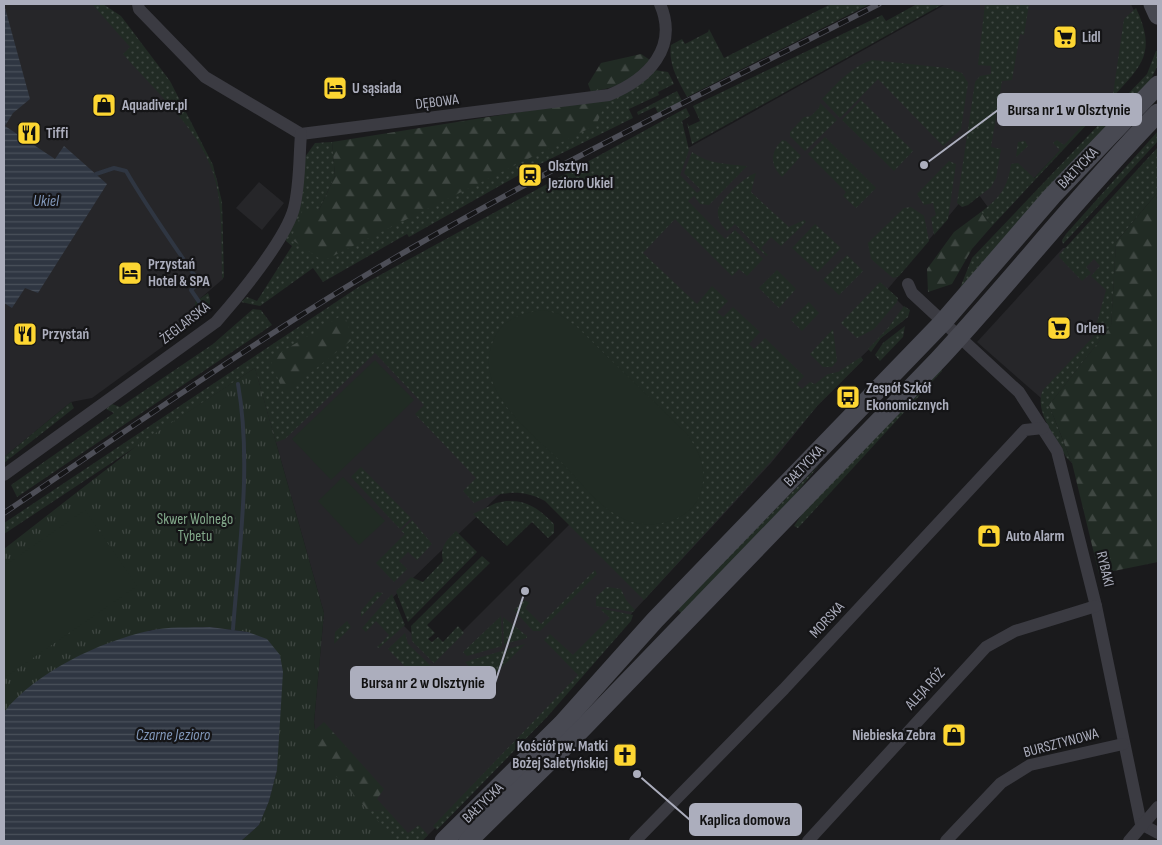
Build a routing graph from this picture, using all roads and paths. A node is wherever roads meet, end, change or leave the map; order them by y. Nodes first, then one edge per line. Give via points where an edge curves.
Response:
1 (138, 4) edge
2 (660, 4) edge
3 (1153, 4) edge
4 (1158, 15) edge
5 (1158, 85) edge
6 (1158, 113) edge
7 (301, 134) junction
8 (908, 284) dead end
9 (943, 322) junction
10 (959, 337) junction
11 (1043, 428) junction
12 (4, 476) edge
13 (1096, 606) junction
14 (1123, 744) junction
15 (1158, 807) edge
16 (1141, 824) junction
17 (1158, 833) edge
18 (444, 841) edge
19 (468, 841) edge
20 (636, 841) edge
21 (808, 841) edge
22 (946, 841) edge
23 (1129, 841) edge

1 - 7 street via 139,9 205,77
2 - 7 street, DĘBOWA via 665,33 660,55 636,80 609,95
3 - 4 main road
5 - 9 main road, BAŁTYCKA via 1052,196
6 - 10 main road, BAŁTYCKA
7 - 12 street, ŻEGLARSKA via 296,198 290,219 243,290 216,322
8 - 9 street, RYBAKI via 912,293
9 - 10 street, RYBAKI
9 - 18 main road, BAŁTYCKA via 654,620 562,724
10 - 11 street, RYBAKI via 1019,392
10 - 19 main road, BAŁTYCKA via 635,675
11 - 13 street, RYBAKI via 1057,451
11 - 20 street, MORSKA via 1026,430 784,689
13 - 14 street, RYBAKI
13 - 21 street, ALEJA RÓŻ via 1015,631 986,647
14 - 16 street, RYBAKI
14 - 22 street, BURSZTYNOWA via 1030,765 1001,783
15 - 16 street
16 - 17 street
16 - 23 street

